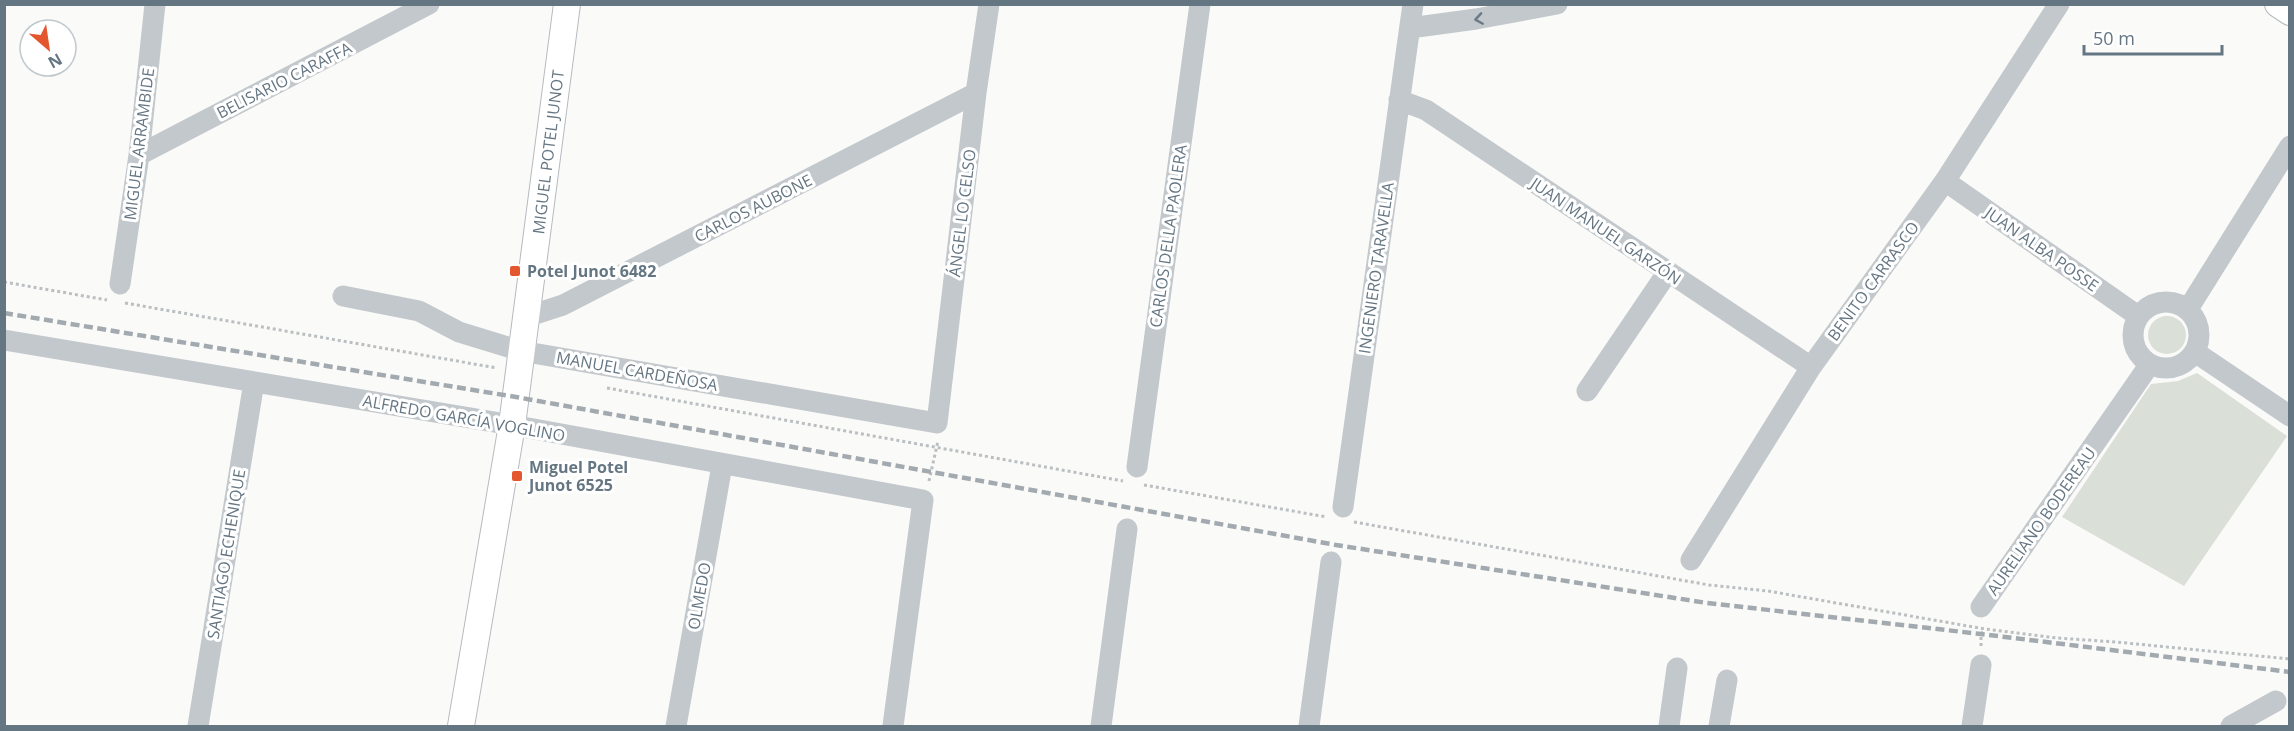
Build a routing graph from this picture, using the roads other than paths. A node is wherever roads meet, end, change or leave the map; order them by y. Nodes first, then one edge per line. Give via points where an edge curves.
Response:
1 (155, 4) edge
2 (429, 4) edge
3 (567, 4) edge
4 (989, 4) edge
5 (1200, 4) edge
6 (1413, 4) edge
7 (1557, 4) edge
8 (2059, 4) edge
9 (2278, 4) edge
10 (2289, 12) edge
11 (1410, 28) junction
12 (976, 93) junction
13 (1399, 100) junction
14 (2289, 146) edge
15 (139, 155) junction
16 (1945, 182) junction
17 (1667, 273) junction
18 (120, 284) dead end
19 (344, 296) dead end
20 (2187, 309) junction
21 (2138, 316) junction
22 (526, 317) junction
23 (4, 340) edge
24 (521, 351) junction
25 (2195, 352) junction
26 (2150, 364) junction
27 (1811, 367) junction
28 (254, 382) junction
29 (1587, 391) dead end
30 (2289, 416) edge
31 (937, 423) joint
32 (512, 425) junction
33 (722, 465) junction
34 (1137, 467) dead end
35 (1343, 507) dead end
36 (1127, 529) dead end
37 (1691, 560) dead end
38 (1331, 562) dead end
39 (1981, 607) road end
40 (1981, 665) road end
41 (1677, 668) dead end
42 (1726, 680) dead end
43 (2276, 701) dead end
44 (198, 726) edge
45 (461, 726) edge
46 (676, 726) edge
47 (893, 726) edge
48 (1101, 726) edge
49 (1309, 726) edge
50 (1669, 726) edge
51 (1719, 726) edge
52 (1972, 726) edge
53 (2231, 726) edge

1 - 15 street, MIGUEL ARRAMBIDE
2 - 15 street, BELISARIO CARAFFA
3 - 22 main road, MIGUEL POTEL JUNOT
4 - 12 street, ÁNGEL LO CELSO
5 - 34 street, CARLOS DELLA PAOLERA
6 - 11 street, INGENIERO TARAVELLA
7 -> 11 street
8 - 16 street, BENITO CARRASCO
9 - 10 main road
11 - 13 street, INGENIERO TARAVELLA
12 - 22 street, CARLOS AUBONE via 562,305
12 - 31 street, ÁNGEL LO CELSO
13 - 17 street, JUAN MANUEL GARZÓN via 1426,110
13 - 35 street, INGENIERO TARAVELLA
14 - 20 street
15 - 18 street, MIGUEL ARRAMBIDE
16 - 21 street, JUAN ALBA POSSE
16 - 27 street, BENITO CARRASCO
17 - 27 street, JUAN MANUEL GARZÓN
17 - 29 street
19 - 24 street, MANUEL CARDEÑOSA via 419,310 459,332
20 - 21 street via 2180,304 2161,302
20 - 25 street via 2200,334
21 - 26 street via 2133,331 2135,347
22 - 24 main road, MIGUEL POTEL JUNOT
23 - 28 street, ALFREDO GARCÍA VOGLINO
24 - 31 street, MANUEL CARDEÑOSA
24 - 32 main road, MIGUEL POTEL JUNOT
25 - 26 street via 2175,367
25 - 30 street
26 - 39 street, AURELIANO BODEREAU
27 - 37 street, BENITO CARRASCO
28 - 32 street, ALFREDO GARCÍA VOGLINO
28 - 44 street, SANTIAGO ECHENIQUE
32 - 33 street, ALFREDO GARCÍA VOGLINO
32 - 45 main road, MIGUEL POTEL JUNOT
33 - 46 street, OLMEDO
33 - 47 street, ALFREDO GARCÍA VOGLINO via 923,500
36 - 48 street
38 - 49 street
40 - 52 street
41 - 50 street
42 - 51 street
43 - 53 street

